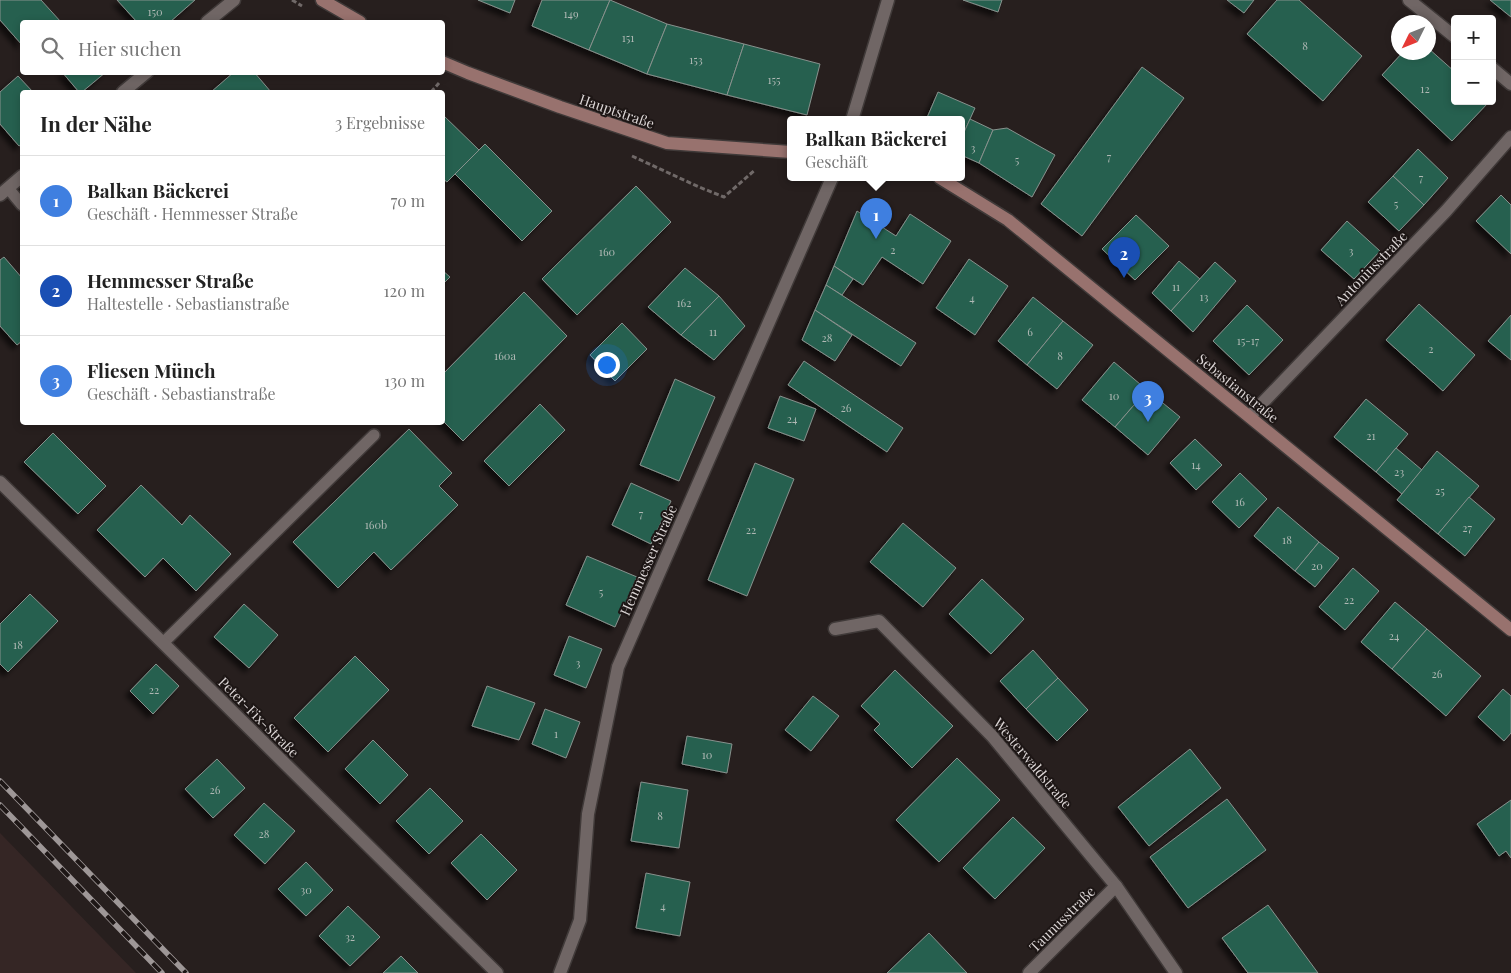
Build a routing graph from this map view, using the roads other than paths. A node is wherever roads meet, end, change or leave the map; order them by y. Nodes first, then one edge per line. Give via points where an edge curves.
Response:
1 (234, 0) edge
2 (322, 0) edge
3 (888, 0) edge
4 (1409, 0) edge
5 (209, 20) edge
6 (357, 20) edge
7 (1451, 35) edge
8 (445, 63) edge
9 (1496, 71) edge
10 (143, 75) edge
11 (1511, 84) edge
12 (125, 90) edge
13 (853, 116) edge
14 (1511, 137) edge
15 (787, 152) edge
16 (20, 178) edge
17 (831, 181) edge
18 (945, 181) edge
19 (4, 192) edge
20 (20, 204) edge
21 (1250, 416) junction
22 (374, 435) dead end
23 (0, 482) edge
24 (835, 629) dead end
25 (1511, 630) edge
26 (163, 643) junction
27 (1116, 886) junction
28 (497, 973) edge
29 (560, 973) edge
30 (1029, 973) edge
31 (1176, 973) edge

1 - 5 street
2 - 6 street
3 - 13 street
4 - 7 street
8 - 15 street, Hauptstraße via 667,143
9 - 11 street
10 - 12 street
14 - 21 street, Antoniusstraße via 1446,211
16 - 19 street
17 - 29 street, Hemmesser Straße via 618,667 588,814 580,920
18 - 21 street, Sebastianstraße via 1008,220
19 - 20 lane
21 - 25 street, Sebastianstraße
22 - 26 lane
23 - 26 street, Peter-Fix-Straße
24 - 27 street, Westerwaldstraße via 879,621 992,736
26 - 28 street, Peter-Fix-Straße
27 - 30 street, Taunusstraße
27 - 31 street, Westerwaldstraße

